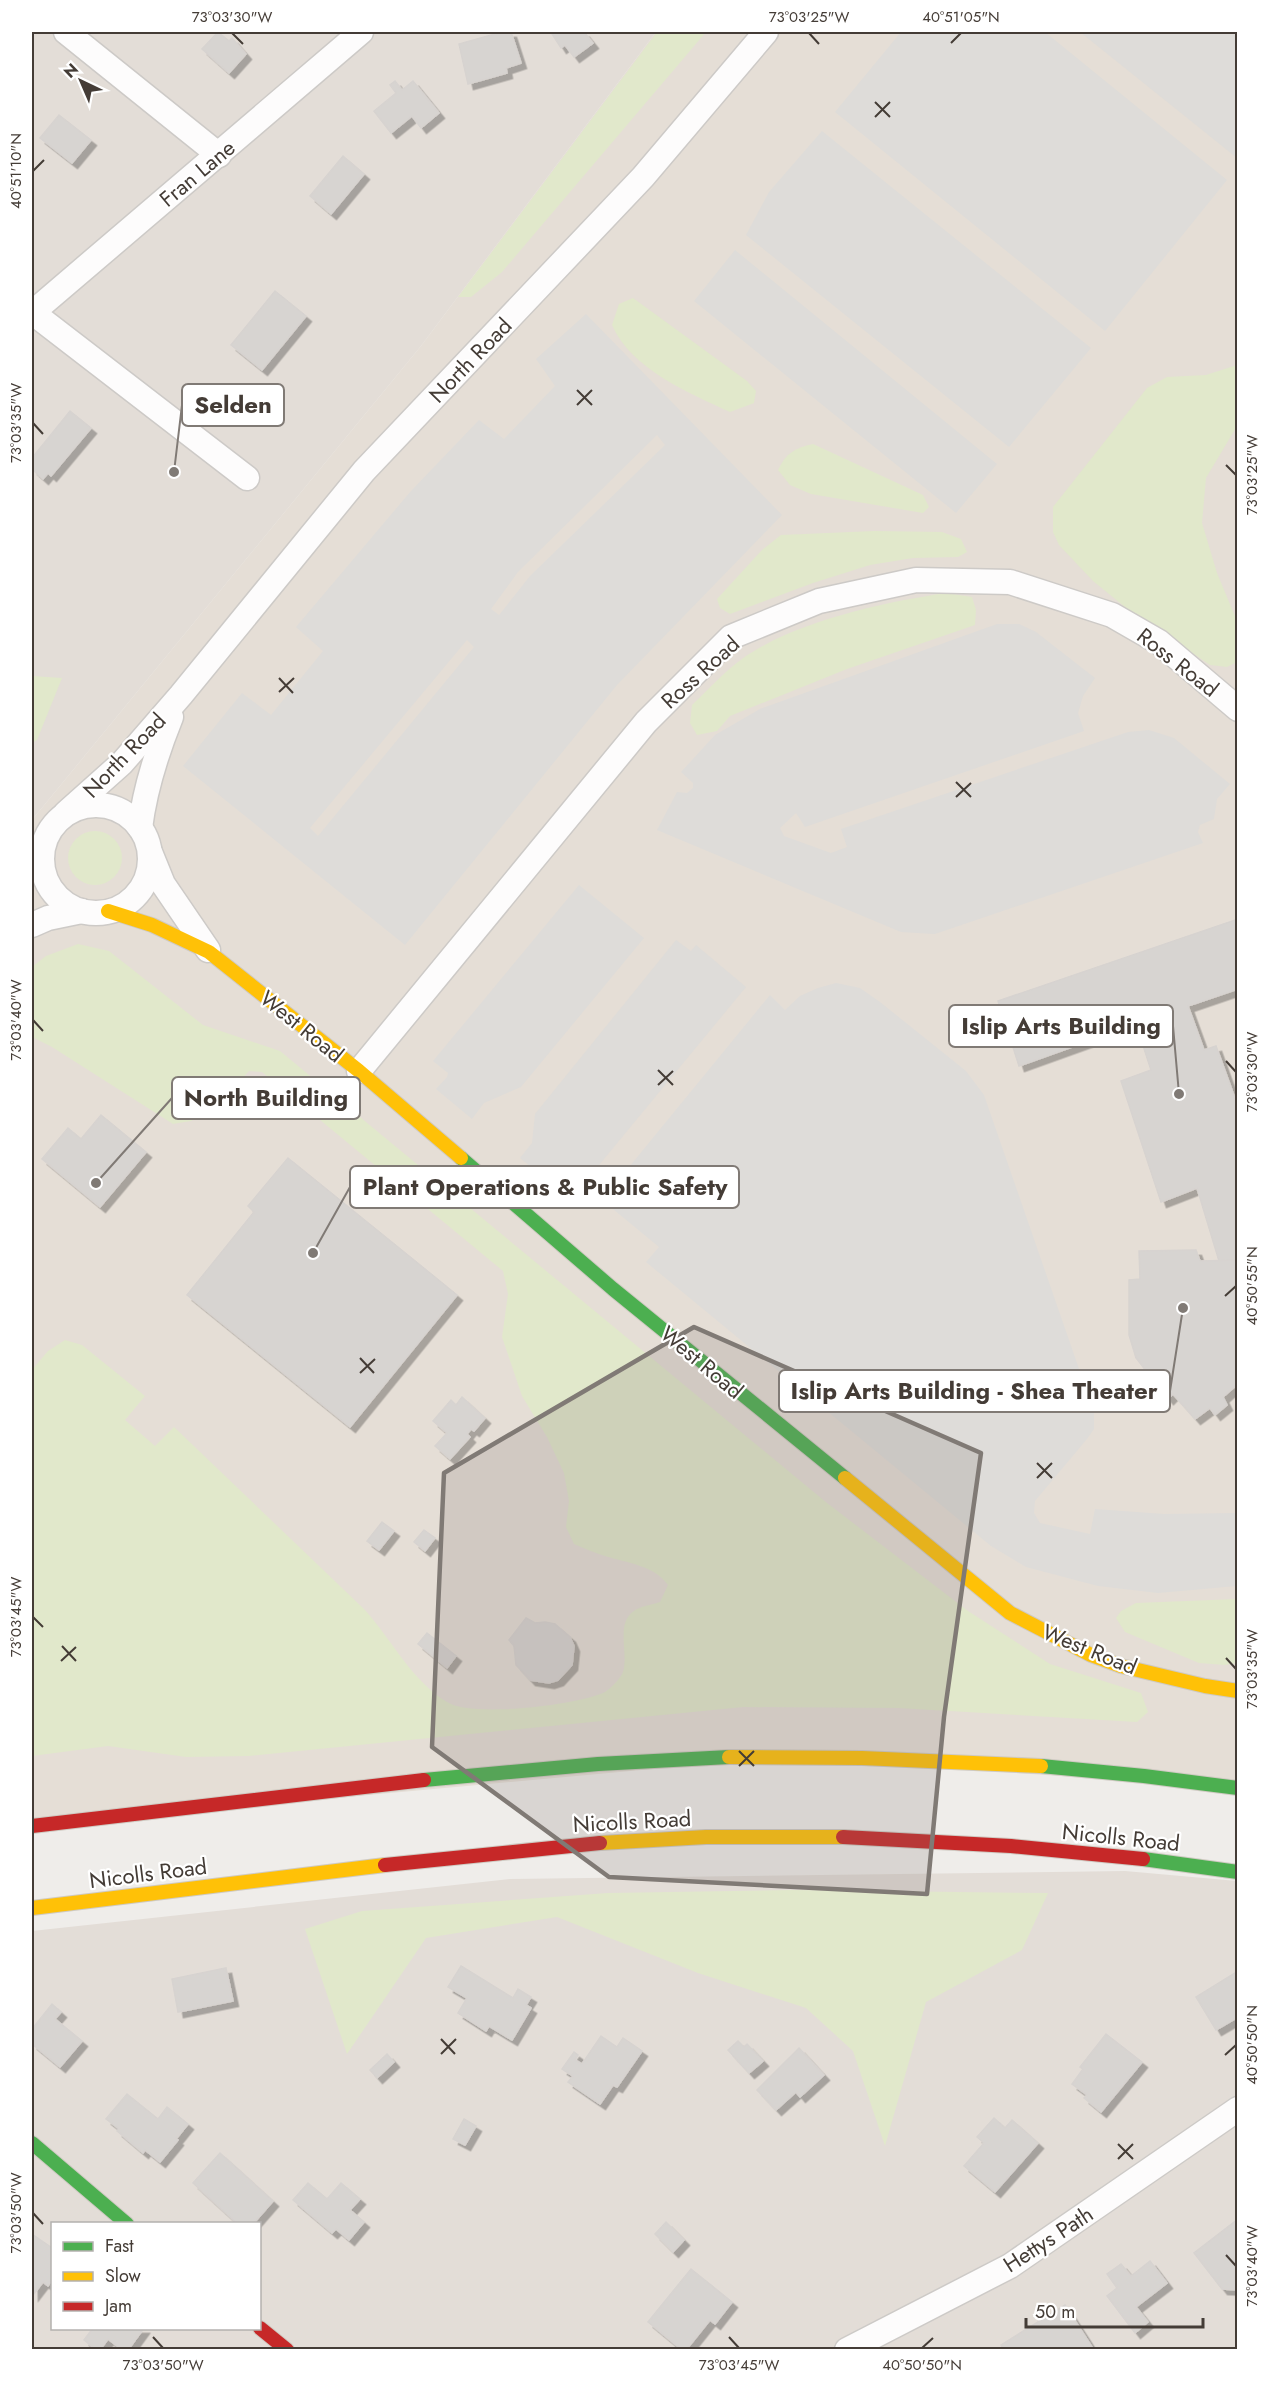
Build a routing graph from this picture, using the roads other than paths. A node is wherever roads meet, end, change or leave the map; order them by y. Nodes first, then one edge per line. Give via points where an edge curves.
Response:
1 (66, 32) edge
2 (361, 32) edge
3 (766, 32) edge
4 (219, 155) junction
5 (32, 313) edge
6 (247, 478) dead end
7 (181, 695) junction
8 (1238, 709) edge
9 (66, 813) junction
10 (140, 828) junction
11 (46, 837) junction
12 (150, 852) junction
13 (32, 859) edge
14 (82, 911) junction
15 (108, 911) junction
16 (32, 925) edge
17 (209, 952) junction
18 (359, 1071) junction
19 (1238, 1691) edge
20 (1192, 1768) dead end
21 (1080, 1770) junction
22 (1238, 1788) edge
23 (32, 1826) edge
24 (1238, 1872) edge
25 (219, 1887) junction
26 (32, 1908) edge
27 (78, 1916) dead end
28 (1238, 2109) edge
29 (32, 2143) edge
30 (126, 2222) edge
31 (261, 2329) edge
32 (287, 2349) edge
33 (847, 2349) edge

1 - 4 street
2 - 4 street, Fran Lane
3 - 7 street, North Road via 643,177 364,471
4 - 5 street, Fran Lane
5 - 6 street
7 - 9 street, North Road via 122,763
7 - 10 street, North Road via 152,766
8 - 18 street, Ross Road via 1158,642 1112,615 1010,582 916,580 819,601 731,638 646,722
9 - 10 street via 101,804 119,809
9 - 11 street
10 - 12 street
11 - 13 street
11 - 14 street via 41,855 48,885 57,898
12 - 15 street via 149,871 142,888 130,901
12 - 17 street, West Road via 163,884
14 - 15 street
14 - 16 street
15 - 17 main road, West Road via 152,925
17 - 18 main road, West Road
18 - 19 main road, West Road via 613,1289 1010,1613 1121,1666
20 - 21 main road
21 - 22 main road
21 - 23 main road via 927,1760 682,1759 474,1774
24 - 25 main road, Nicolls Road via 1100,1855 919,1841 718,1838 632,1841 434,1858
25 - 26 main road, Nicolls Road
25 - 27 main road
28 - 33 street, Hettys Path via 1010,2266
29 - 30 main road
31 - 32 main road

